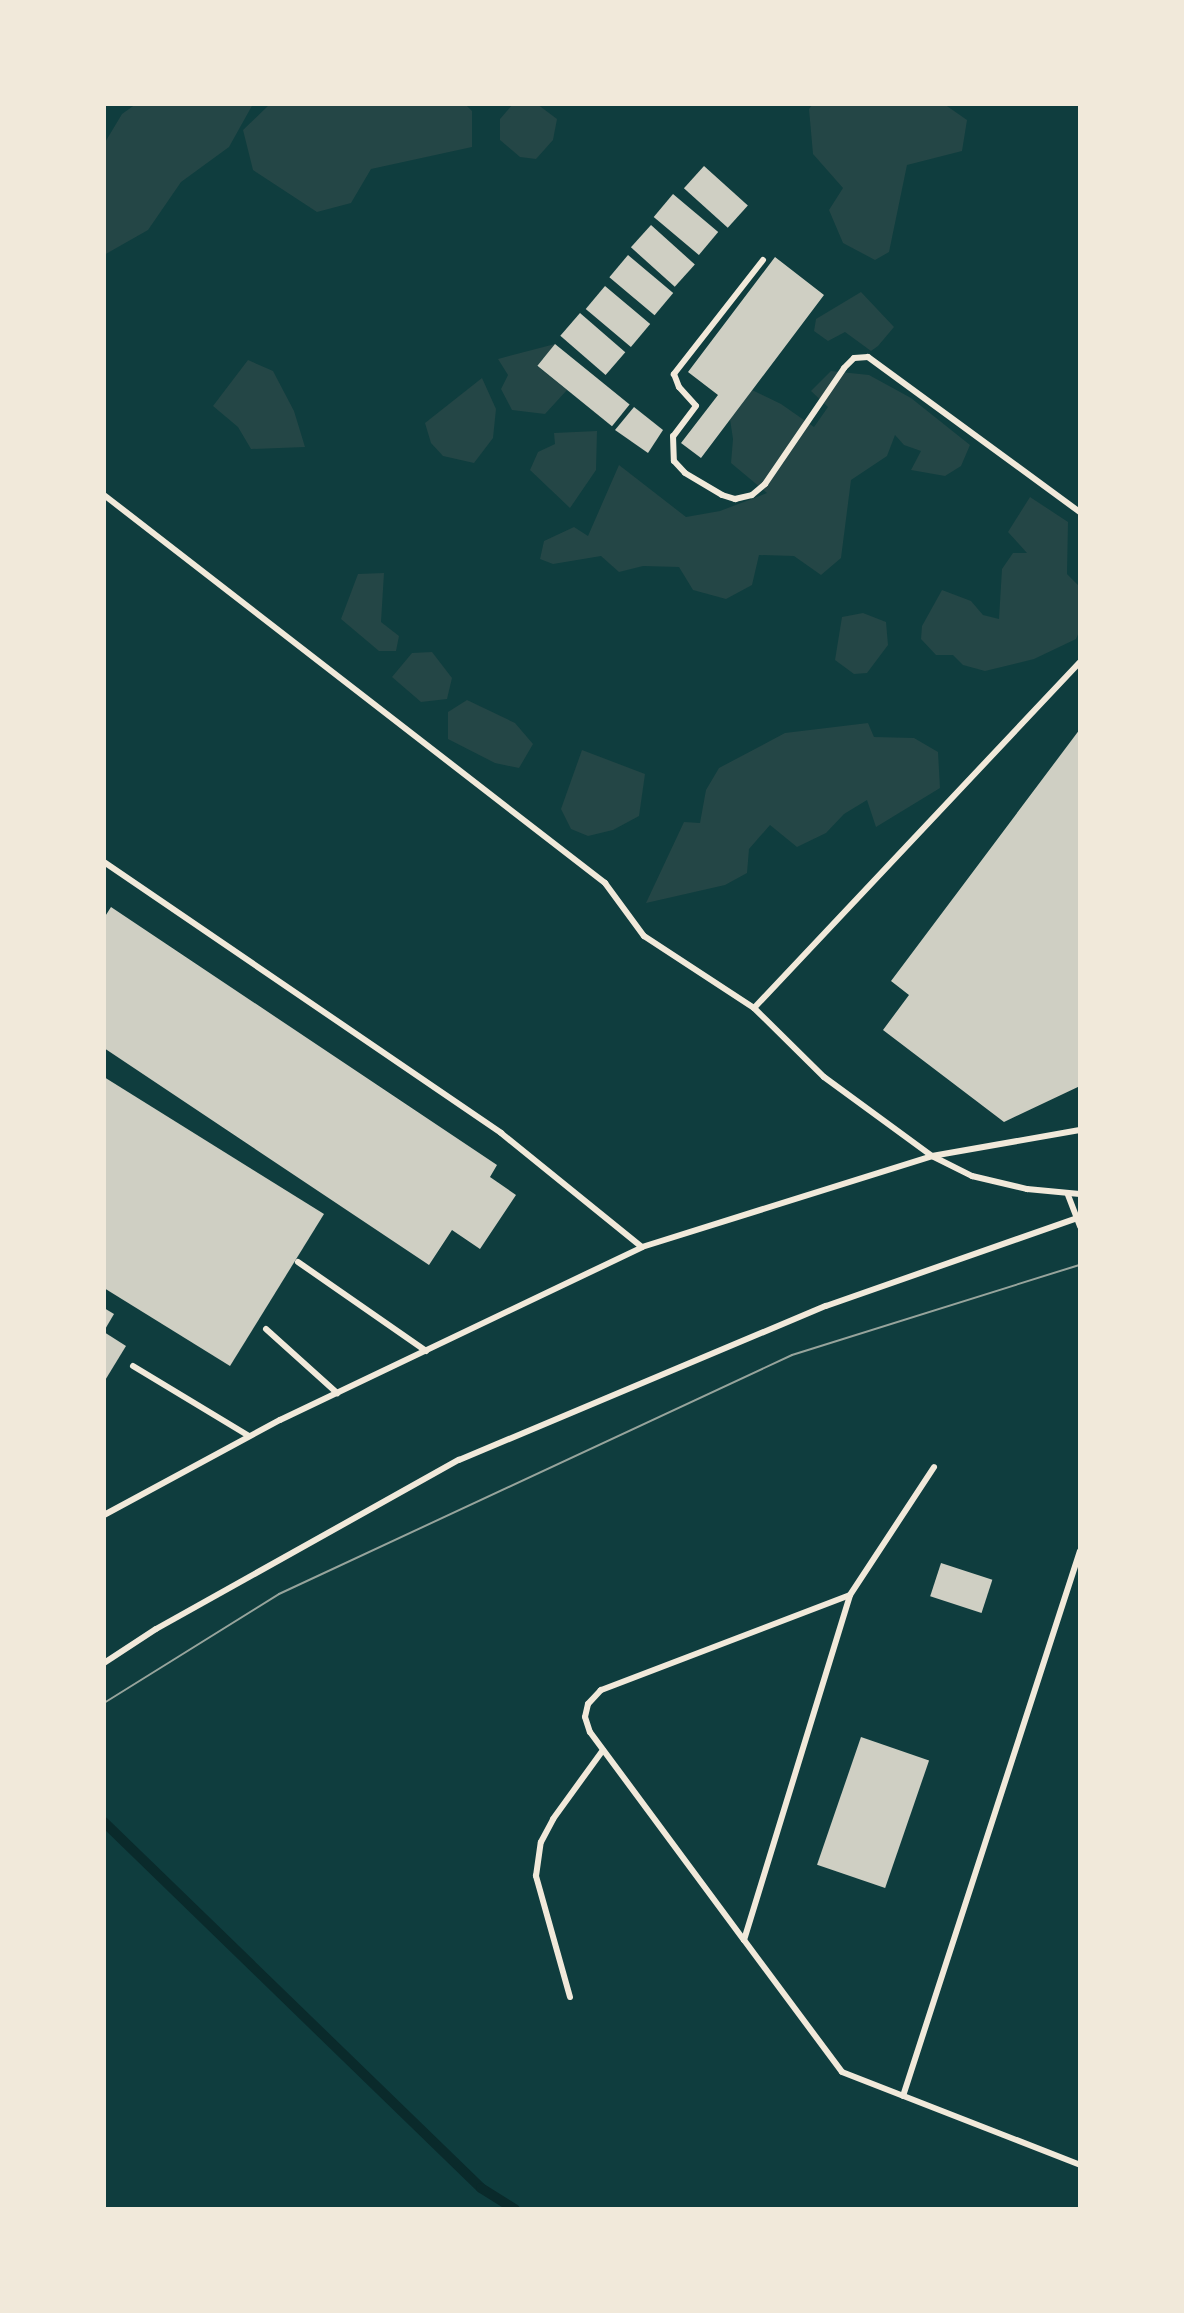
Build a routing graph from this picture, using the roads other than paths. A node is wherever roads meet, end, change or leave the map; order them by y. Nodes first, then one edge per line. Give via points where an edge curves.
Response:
1 (763, 260) dead end
2 (104, 495) edge
3 (1080, 512) edge
4 (1080, 662) edge
5 (104, 862) edge
6 (754, 1008) junction
7 (1080, 1130) edge
8 (932, 1156) junction
9 (1080, 1194) edge
10 (1068, 1195) junction
11 (1077, 1218) junction
12 (1080, 1227) edge
13 (642, 1247) junction
14 (298, 1262) dead end
15 (266, 1329) dead end
16 (426, 1351) junction
17 (133, 1366) dead end
18 (337, 1393) junction
19 (249, 1436) junction
20 (934, 1467) dead end
21 (104, 1515) edge
22 (1080, 1551) edge
23 (850, 1595) junction
24 (104, 1663) edge
25 (603, 1750) junction
26 (744, 1940) junction
27 (570, 1997) dead end
28 (903, 2096) junction
29 (1080, 2165) edge

1 - 3 lane via 674,374 696,406 673,436 674,461 685,473 722,495 752,495 765,484 844,368 854,358 868,357
2 - 6 lane via 605,883 644,936
4 - 6 lane
5 - 13 lane via 501,1133
6 - 8 lane via 824,1077
7 - 8 lane
8 - 10 lane via 972,1176
8 - 13 lane
9 - 10 lane
10 - 11 lane
11 - 12 lane
11 - 24 lane via 826,1306 459,1460
13 - 16 lane
14 - 16 lane
15 - 18 lane
16 - 18 lane
17 - 19 lane
18 - 19 lane
19 - 21 lane
20 - 23 lane
22 - 28 lane
23 - 25 lane via 601,1690 588,1704 585,1717
23 - 26 lane
25 - 26 lane
25 - 27 lane via 553,1819 541,1842 536,1876
26 - 28 lane via 842,2072
28 - 29 lane

